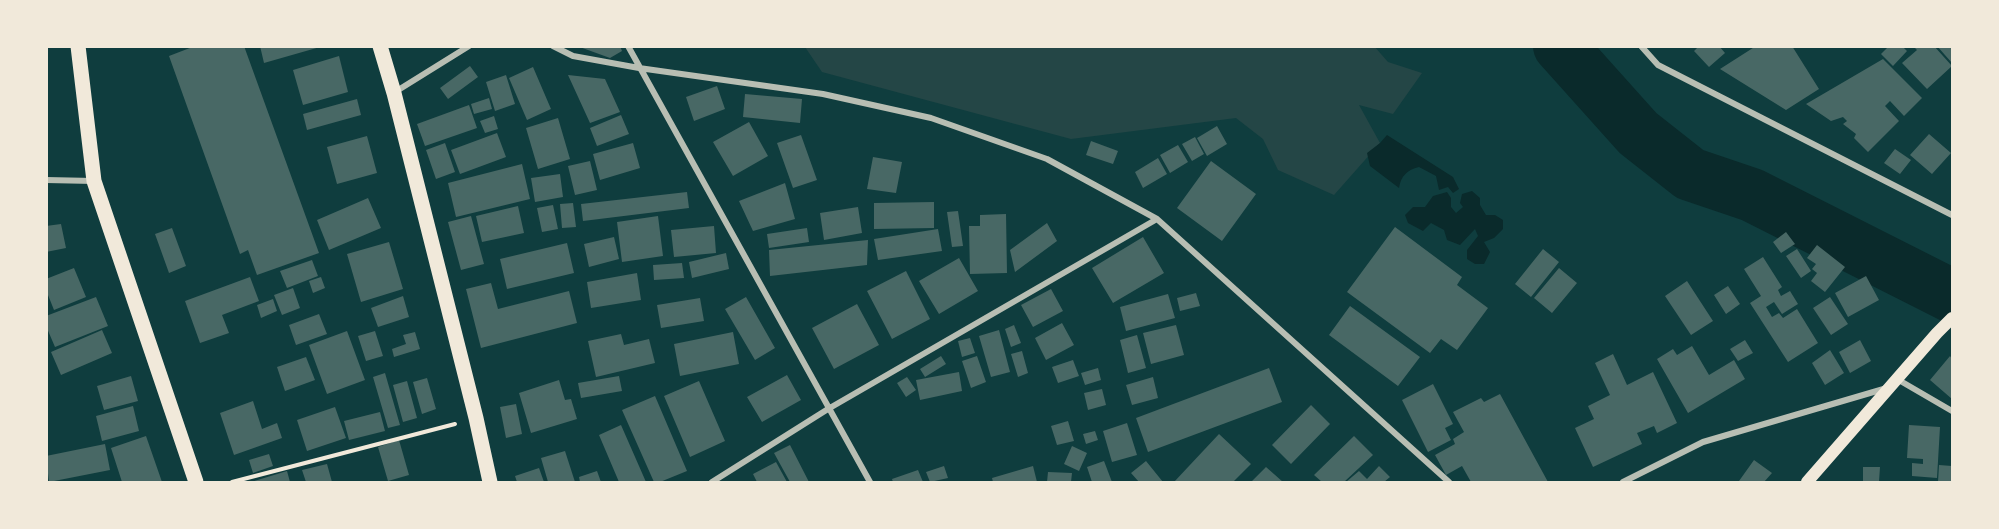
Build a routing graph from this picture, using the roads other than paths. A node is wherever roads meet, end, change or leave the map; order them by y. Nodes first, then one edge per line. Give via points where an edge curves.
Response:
1 (78, 46) edge
2 (380, 46) edge
3 (469, 46) edge
4 (553, 46) edge
5 (628, 46) edge
6 (1641, 46) edge
7 (639, 68) junction
8 (394, 93) junction
9 (46, 180) edge
10 (94, 181) junction
11 (1953, 215) edge
12 (1157, 219) junction
13 (1953, 318) edge
14 (1894, 383) junction
15 (828, 409) junction
16 (1953, 411) edge
17 (196, 483) edge
18 (490, 483) edge
19 (712, 483) edge
20 (870, 483) edge
21 (1449, 483) edge
22 (1623, 483) edge
23 (1808, 483) edge

1 - 10 main road
2 - 8 main road
3 - 8 street
4 - 7 street via 573,56
5 - 7 street
6 - 11 street via 1658,65
7 - 12 street via 823,94 931,118 1047,159
7 - 15 street
8 - 18 main road
9 - 10 street
10 - 17 main road
12 - 15 street
12 - 21 street
13 - 14 main road
14 - 16 street
14 - 22 street via 1703,442
14 - 23 main road
15 - 19 street
15 - 20 street

